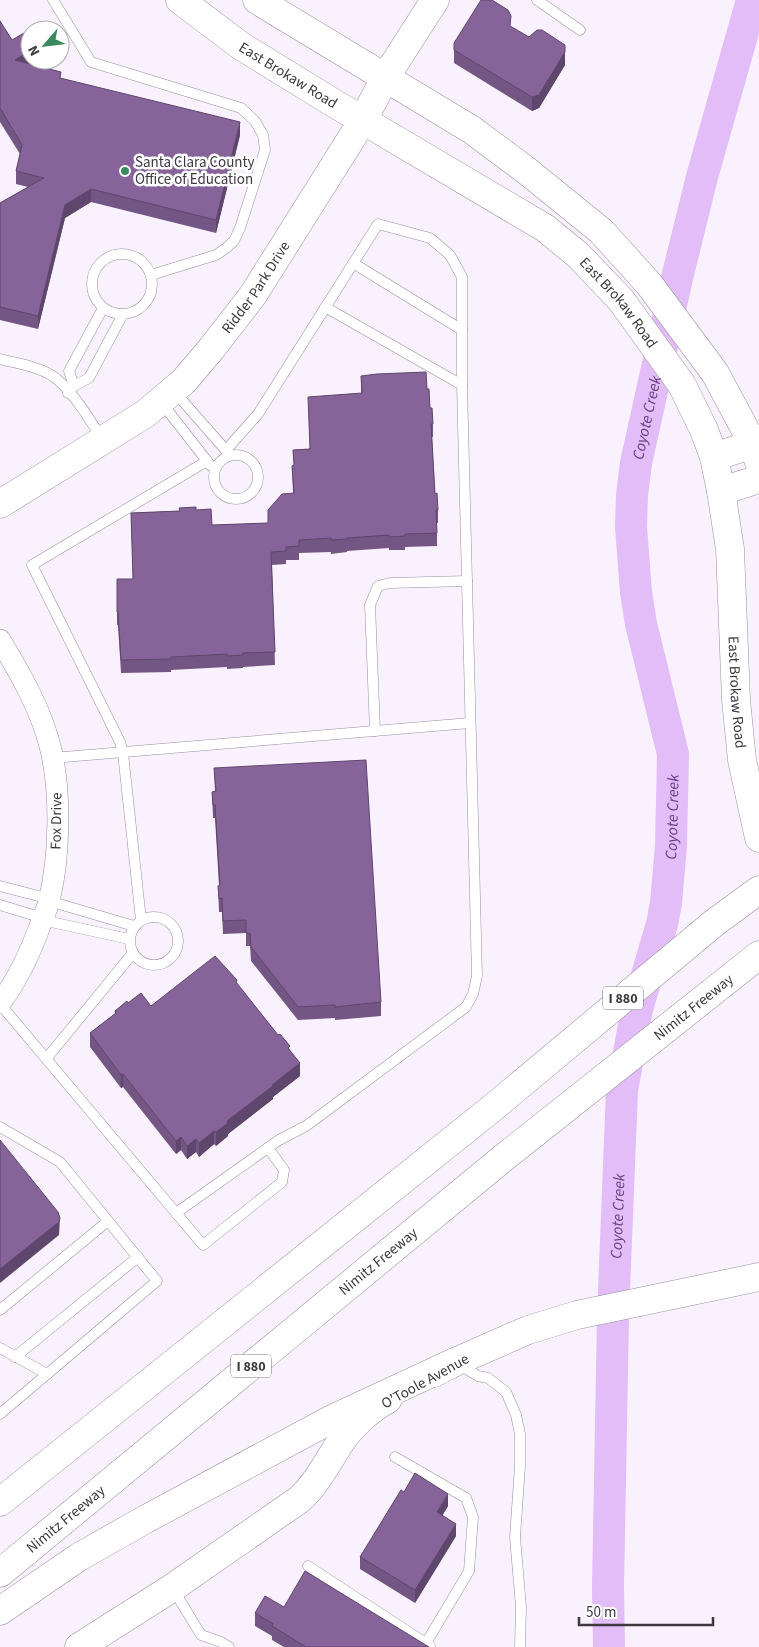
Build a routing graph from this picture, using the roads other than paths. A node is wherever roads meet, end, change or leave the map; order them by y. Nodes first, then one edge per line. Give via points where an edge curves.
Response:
1 (53, 0) edge
2 (180, 0) edge
3 (257, 0) edge
4 (435, 0) edge
5 (537, 0) edge
6 (580, 30) dead end
7 (384, 78) junction
8 (363, 120) junction
9 (353, 263) junction
10 (151, 275) junction
11 (325, 307) junction
12 (103, 308) junction
13 (123, 314) junction
14 (462, 330) junction
15 (0, 359) edge
16 (462, 385) junction
17 (71, 389) junction
18 (167, 396) junction
19 (103, 440) junction
20 (757, 449) edge
21 (228, 453) junction
22 (714, 457) junction
23 (207, 461) junction
24 (214, 470) junction
25 (759, 479) edge
26 (721, 491) junction
27 (0, 504) edge
28 (467, 581) junction
29 (0, 640) edge
30 (470, 723) junction
31 (375, 731) junction
32 (123, 752) junction
33 (52, 758) junction
34 (759, 838) edge
35 (759, 870) edge
36 (0, 886) edge
37 (759, 890) edge
38 (0, 905) edge
39 (46, 909) junction
40 (138, 923) junction
41 (714, 923) junction
42 (129, 939) junction
43 (133, 953) junction
44 (759, 955) edge
45 (0, 1003) edge
46 (46, 1059) junction
47 (0, 1127) edge
48 (268, 1148) junction
49 (176, 1214) junction
50 (108, 1221) junction
51 (138, 1258) junction
52 (759, 1276) edge
53 (0, 1310) edge
54 (0, 1348) edge
55 (15, 1357) junction
56 (455, 1362) junction
57 (47, 1374) junction
58 (0, 1414) edge
59 (396, 1457) dead end
60 (0, 1502) edge
61 (308, 1566) dead end
62 (0, 1573) edge
63 (172, 1588) junction
64 (0, 1611) edge
65 (429, 1645) edge
66 (79, 1647) edge
67 (229, 1647) edge
68 (520, 1647) edge

1 - 10 lane via 91,62 241,108 256,121 264,135 265,150 234,240 216,255
2 - 8 main road, East Brokaw Road via 241,46
3 - 7 main road
4 - 7 main road, Ridder Park Drive
5 - 6 lane
7 - 8 main road, Ridder Park Drive
7 - 20 main road via 472,130 601,231 649,284 715,373
8 - 18 main road, Ridder Park Drive via 253,295 184,381
8 - 22 main road, East Brokaw Road via 545,228 578,254 621,300 682,385
9 - 11 lane
9 - 14 lane
9 - 14 lane via 378,224 430,238 450,255 462,277
10 - 12 lane via 136,257 112,255 102,261 91,282 92,293
10 - 13 lane via 149,298 141,308 131,314
11 - 16 lane
11 - 21 lane via 258,414
12 - 13 lane
12 - 17 lane via 69,371
13 - 17 lane via 89,378
14 - 16 lane
15 - 17 lane via 34,368
16 - 28 lane
17 - 19 lane
18 - 19 main road, Ridder Park Drive
18 - 21 lane
18 - 23 lane
19 - 27 main road, Ridder Park Drive
20 - 22 main road
21 - 24 lane
21 - 24 lane via 253,463 258,479 256,488 244,498 229,499 217,490
22 - 26 main road, East Brokaw Road
23 - 24 lane
23 - 32 lane via 32,565
25 - 26 main road
26 - 34 main road, East Brokaw Road via 730,549 736,700 742,760
28 - 30 lane
28 - 31 lane via 378,586 370,605
29 - 33 street, Fox Drive via 39,714
30 - 31 lane
30 - 48 lane via 477,976 473,994 466,1007 306,1126
31 - 32 lane
32 - 33 lane
32 - 40 lane
33 - 39 street, Fox Drive via 58,800 57,832
35 - 41 main road
36 - 39 lane
37 - 41 main road, I 880
38 - 39 lane
39 - 40 lane
39 - 42 lane
39 - 45 street, Fox Drive via 32,947
40 - 42 lane
40 - 43 lane via 154,917 167,921 176,932 177,948 168,961 152,966
41 - 60 main road, I 880 via 490,1110
42 - 43 lane
43 - 46 lane
44 - 62 main road, Nimitz Freeway / I 880 via 502,1159
45 - 46 lane
46 - 49 lane
47 - 50 lane via 60,1162
48 - 49 lane
48 - 49 lane via 284,1170 282,1182 203,1245
50 - 51 lane
50 - 53 lane
51 - 55 lane
51 - 57 lane via 157,1282
52 - 56 main road, O’Toole Avenue via 577,1315 528,1330
54 - 55 lane
55 - 57 lane
56 - 63 main road, O’Toole Avenue via 382,1402 341,1441 310,1490 300,1499
56 - 64 main road via 330,1420 146,1519 79,1556
56 - 68 lane via 478,1376 488,1378 506,1392 516,1415 520,1434 515,1538 521,1607
57 - 58 lane
59 - 65 lane via 466,1498 473,1517 468,1571
61 - 65 lane
63 - 66 main road, O’Toole Avenue
63 - 67 lane via 201,1635

